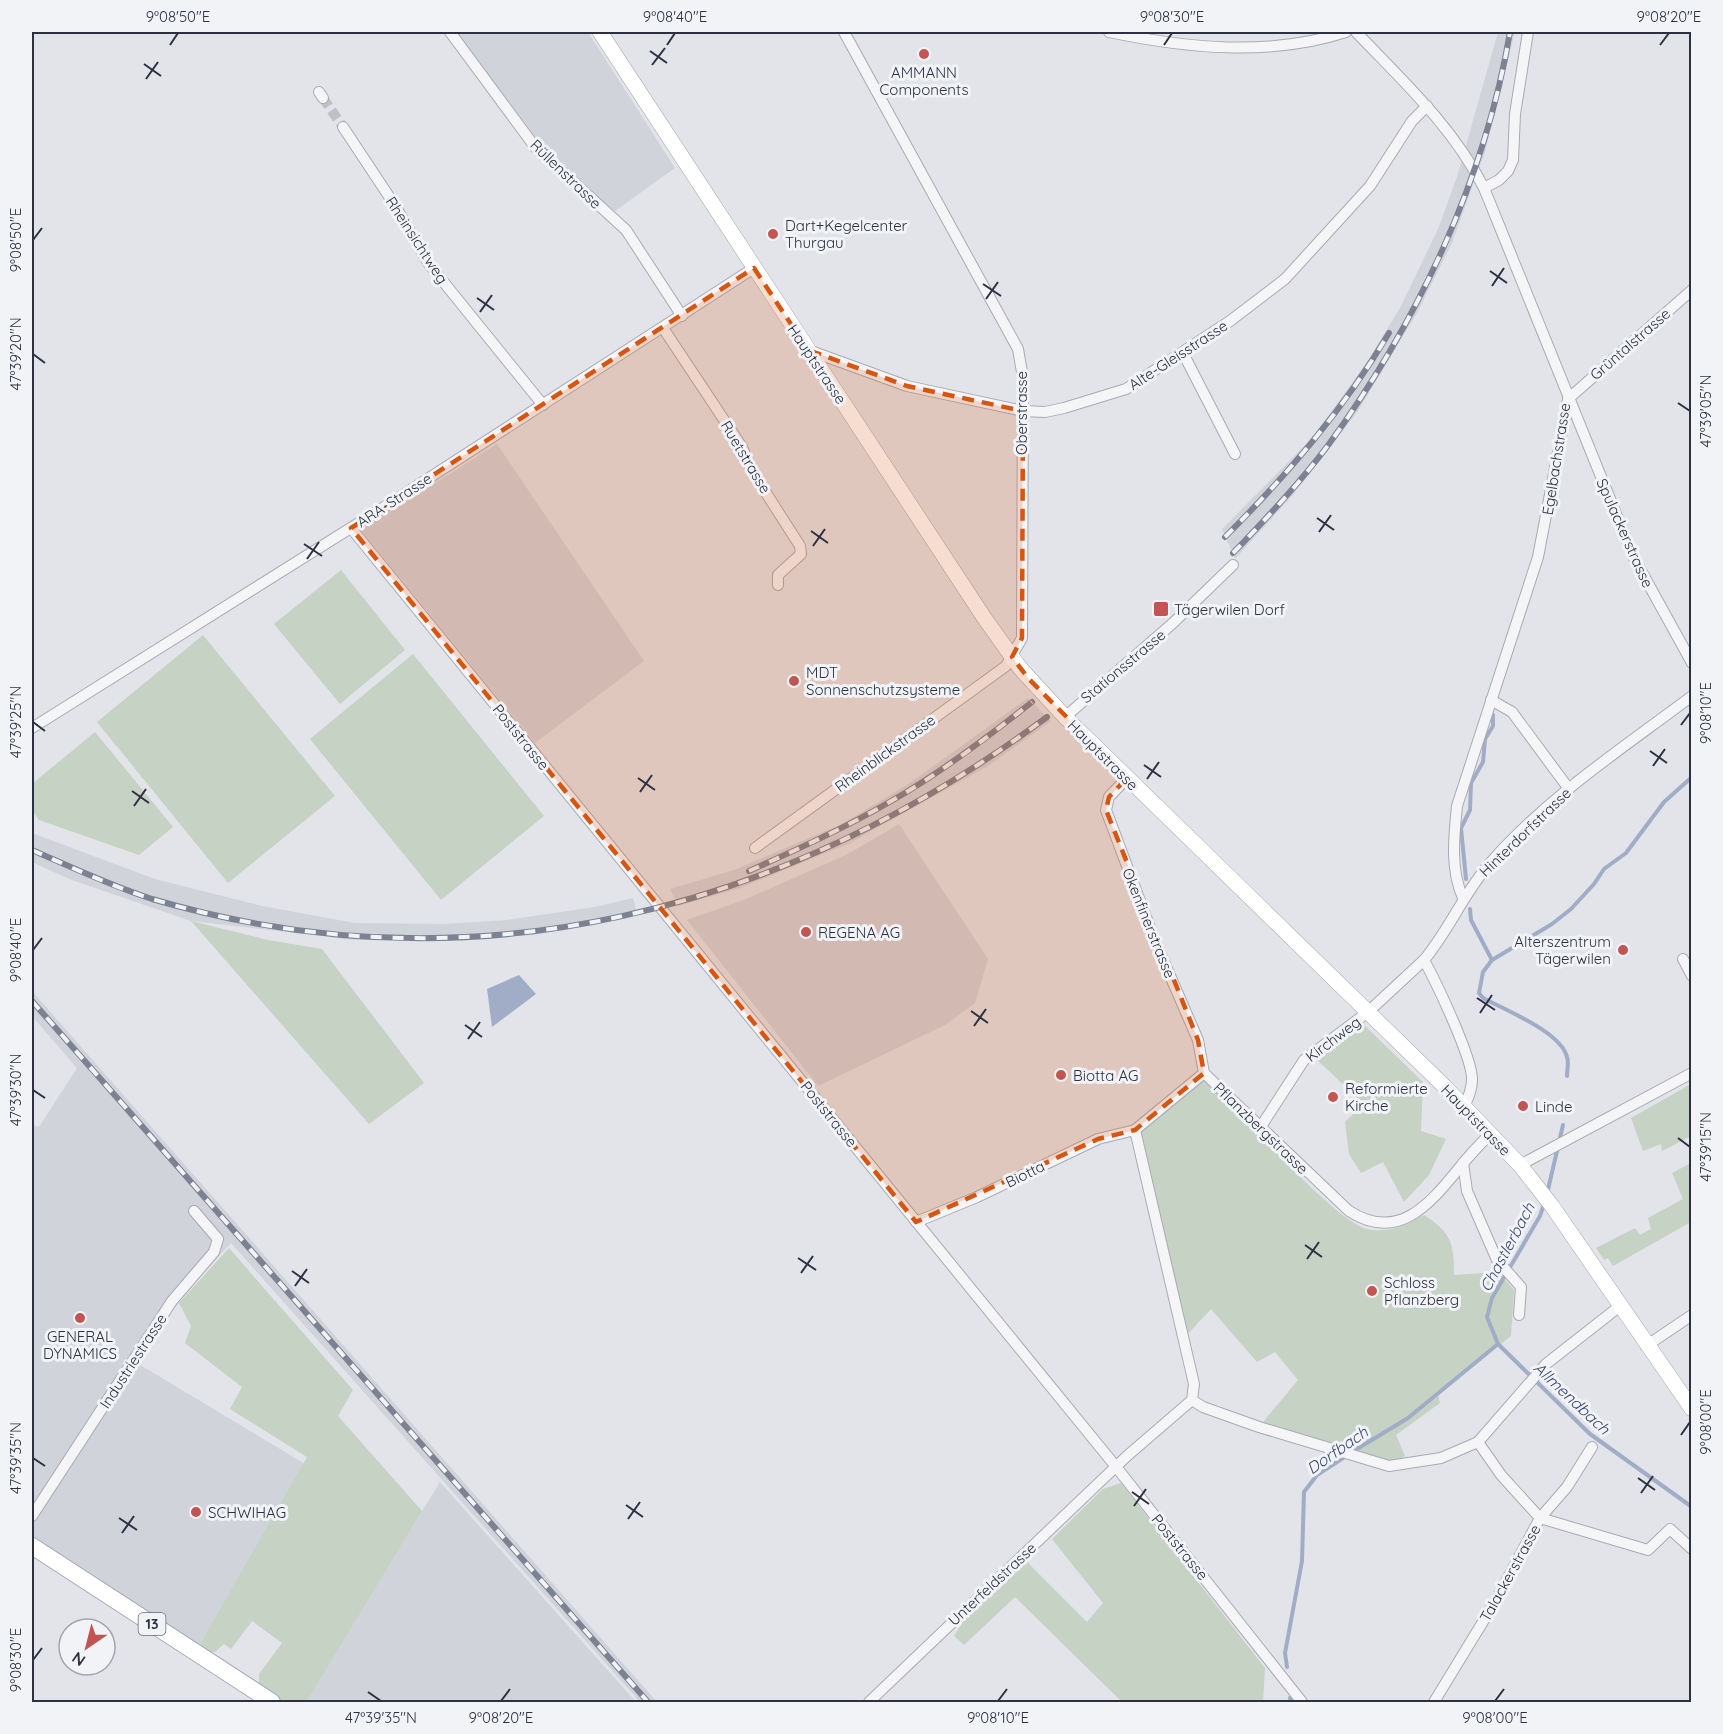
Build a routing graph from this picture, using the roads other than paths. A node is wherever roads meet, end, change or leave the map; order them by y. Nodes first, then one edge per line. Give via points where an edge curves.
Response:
1 (450, 32) edge
2 (600, 32) edge
3 (844, 32) edge
4 (1109, 32) edge
5 (1346, 32) edge
6 (1356, 32) edge
7 (1528, 32) edge
8 (1427, 106) junction
9 (343, 127) tunnel mouth
10 (1484, 188) junction
11 (754, 268) junction
12 (1692, 290) edge
13 (682, 316) junction
14 (663, 328) junction
15 (808, 350) junction
16 (1183, 353) junction
17 (1568, 399) junction
18 (543, 405) junction
19 (1023, 411) junction
20 (1234, 454) dead end
21 (351, 528) junction
22 (1233, 565) dead end
23 (778, 585) dead end
24 (1012, 657) junction
25 (1692, 663) edge
26 (1692, 696) edge
27 (1491, 700) junction
28 (1065, 717) junction
29 (32, 728) edge
30 (1127, 778) junction
31 (1569, 789) junction
32 (755, 848) dead end
33 (1463, 898) junction
34 (1683, 959) dead end
35 (1424, 960) junction
36 (1692, 976) edge
37 (1368, 1012) junction
38 (1204, 1073) junction
39 (1692, 1073) edge
40 (1464, 1107) junction
41 (1260, 1128) junction
42 (1135, 1130) junction
43 (1491, 1134) junction
44 (1463, 1163) junction
45 (1520, 1165) junction
46 (194, 1212) dead end
47 (916, 1222) junction
48 (1620, 1306) junction
49 (1520, 1315) dead end
50 (1692, 1315) edge
51 (1646, 1346) junction
52 (1192, 1400) junction
53 (1692, 1409) edge
54 (1478, 1442) junction
55 (1592, 1447) dead end
56 (1117, 1468) junction
57 (32, 1516) edge
58 (1540, 1518) junction
59 (32, 1546) edge
60 (1692, 1549) edge
61 (272, 1702) edge
62 (869, 1702) edge
63 (1302, 1702) edge
64 (1434, 1702) edge

1 - 13 street, Rüllenstrasse via 535,147 626,230
2 - 11 street, Hauptstrasse
3 - 19 street, Oberstrasse via 1015,341 1023,378
4 - 5 street via 1212,48 1297,42
6 - 8 street, Egelbachstrasse
7 - 10 street via 1515,114 1513,160 1508,171
8 - 10 street, Egelbachstrasse via 1460,146
8 - 16 street, Alte-Gleisstrasse via 1370,186 1285,279
9 - 18 street, Rheinsichtweg via 429,264
10 - 17 street, Egelbachstrasse
11 - 13 street, ARA-Strasse
11 - 15 street, Hauptstrasse
12 - 17 street, Grüntalstrasse
13 - 14 street, ARA-Strasse
14 - 18 street, ARA-Strasse
14 - 23 street, Ruetstrasse via 742,447 752,471 800,546 801,554 778,575
15 - 19 street, Alte-Gleisstrasse via 907,386
15 - 24 street, Hauptstrasse
16 - 19 street, Alte-Gleisstrasse via 1142,381 1107,396 1045,412
16 - 20 street
17 - 25 street, Spulackerstrasse via 1634,558
17 - 27 street, Egelbachstrasse via 1538,557
18 - 21 street, ARA-Strasse
19 - 24 street, Oberstrasse via 1022,638
21 - 29 street, ARA-Strasse
21 - 47 street, Poststrasse
22 - 28 street, Stationsstrasse
24 - 28 street, Hauptstrasse
24 - 32 street, Rheinblickstrasse via 1006,666
26 - 31 street, Hinterdorfstrasse
27 - 31 street via 1512,712
27 - 33 street, Egelbachstrasse via 1458,806 1453,843
28 - 30 street, Hauptstrasse
30 - 37 street, Hauptstrasse
30 - 38 street, Okenfinerstrasse via 1109,797 1106,810 1155,941 1198,1040
31 - 33 street, Hinterdorfstrasse via 1493,859
33 - 35 street, Hinterdorfstrasse
34 - 36 street
35 - 37 street, Kirchweg
35 - 40 street via 1472,1072 1471,1091
37 - 40 street, Hauptstrasse
37 - 41 street, Kirchweg via 1304,1060
38 - 41 street, Pflanzbergstrasse
38 - 42 street, Pflanzbergstrasse
39 - 45 street
40 - 43 street, Hauptstrasse
41 - 44 street, Pflanzbergstrasse via 1349,1211 1372,1222 1396,1221 1424,1208
42 - 47 street, Biotta via 1098,1139
42 - 52 street via 1194,1384
43 - 44 street, Pflanzbergstrasse via 1473,1148
43 - 45 street, Hauptstrasse
44 - 49 street via 1467,1191 1506,1272 1521,1287
45 - 48 street, Hauptstrasse
46 - 57 street, Industriestrasse via 218,1239 214,1251 172,1301
47 - 56 street, Poststrasse
48 - 51 street, Hauptstrasse
48 - 54 street via 1566,1347
50 - 51 street
51 - 53 street, Hauptstrasse
52 - 54 street via 1259,1427 1389,1466 1441,1458
52 - 56 street, Unterfeldstrasse
54 - 58 street via 1501,1475
55 - 58 street, Talackerstrasse
56 - 62 street, Unterfeldstrasse
56 - 63 street, Poststrasse
58 - 60 street via 1648,1550 1670,1529
58 - 64 street, Talackerstrasse
59 - 61 main road, 13

